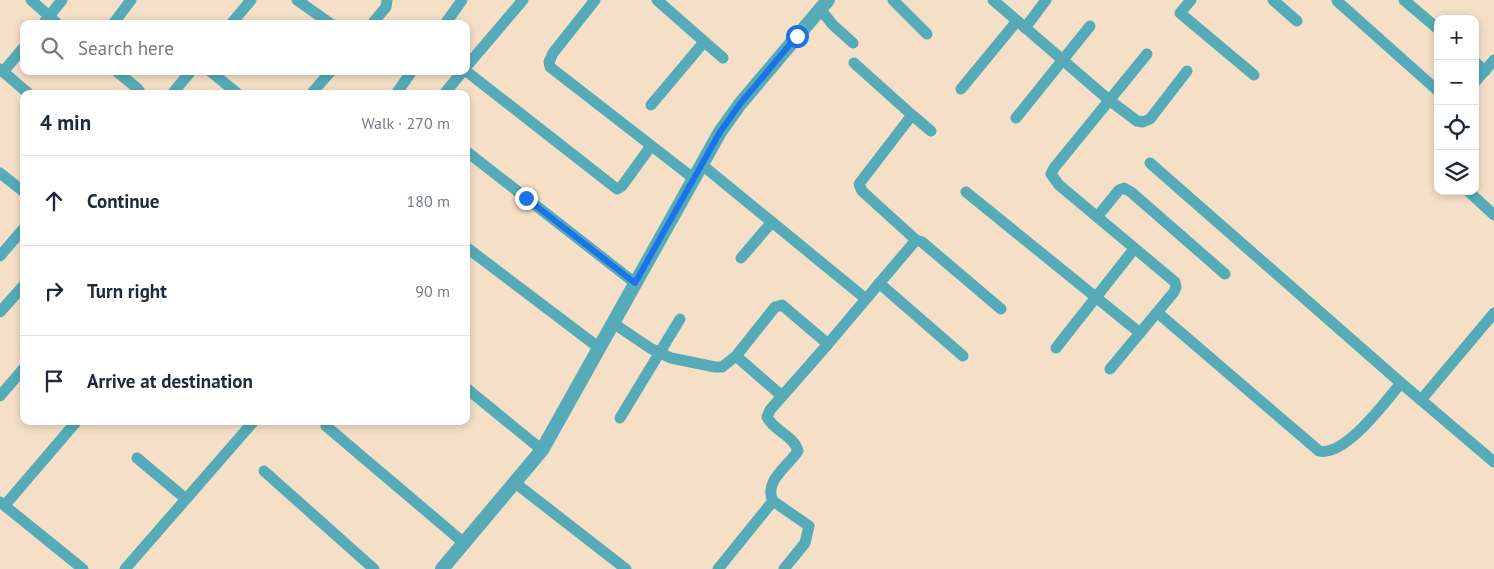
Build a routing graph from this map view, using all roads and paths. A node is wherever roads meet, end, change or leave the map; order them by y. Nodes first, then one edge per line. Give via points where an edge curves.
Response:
1 (31, 0) edge
2 (62, 0) edge
3 (131, 0) edge
4 (251, 0) edge
5 (297, 0) edge
6 (388, 0) edge
7 (462, 0) edge
8 (523, 0) edge
9 (594, 0) edge
10 (657, 0) edge
11 (893, 0) edge
12 (993, 0) edge
13 (1046, 0) edge
14 (1191, 0) edge
15 (1272, 0) edge
16 (1404, 0) edge
17 (1336, 1) edge
18 (824, 5) edge
19 (49, 20) edge
20 (51, 20) edge
21 (116, 20) edge
22 (236, 20) edge
23 (325, 20) edge
24 (375, 20) edge
25 (449, 20) edge
26 (1297, 21) dead end
27 (1021, 24) junction
28 (1090, 26) dead end
29 (1434, 26) edge
30 (927, 34) dead end
31 (704, 42) junction
32 (853, 43) dead end
33 (20, 51) edge
34 (1147, 54) dead end
35 (723, 58) dead end
36 (1063, 60) junction
37 (1494, 60) edge
38 (854, 63) dead end
39 (470, 64) edge
40 (1479, 66) edge
41 (2, 71) edge
42 (1187, 71) dead end
43 (1485, 71) junction
44 (470, 74) edge
45 (121, 75) edge
46 (188, 75) edge
47 (215, 75) edge
48 (328, 75) edge
49 (409, 75) edge
50 (461, 75) edge
51 (1254, 75) dead end
52 (1479, 78) edge
53 (1434, 87) edge
54 (961, 89) dead end
55 (25, 90) edge
56 (138, 90) edge
57 (175, 90) edge
58 (233, 90) edge
59 (314, 90) edge
60 (399, 90) edge
61 (448, 90) edge
62 (1109, 100) junction
63 (651, 105) dead end
64 (912, 115) junction
65 (1016, 118) dead end
66 (931, 131) dead end
67 (652, 146) junction
68 (470, 154) edge
69 (1150, 163) dead end
70 (701, 164) junction
71 (0, 173) edge
72 (693, 178) junction
73 (20, 189) edge
74 (966, 192) dead end
75 (1472, 195) edge
76 (1494, 215) edge
77 (1097, 217) junction
78 (772, 222) junction
79 (20, 233) edge
80 (916, 240) junction
81 (1134, 249) junction
82 (470, 250) edge
83 (0, 256) edge
84 (741, 258) dead end
85 (1225, 274) dead end
86 (635, 283) junction
87 (879, 283) junction
88 (20, 290) edge
89 (1095, 297) junction
90 (866, 299) junction
91 (1001, 309) dead end
92 (0, 312) edge
93 (1158, 313) junction
94 (1494, 313) edge
95 (680, 319) dead end
96 (613, 323) junction
97 (1489, 328) edge
98 (1140, 334) junction
99 (828, 344) junction
100 (598, 347) junction
101 (1056, 348) dead end
102 (659, 353) junction
103 (736, 356) junction
104 (963, 356) dead end
105 (1110, 369) dead end
106 (20, 373) edge
107 (1401, 383) junction
108 (470, 391) edge
109 (0, 396) edge
110 (782, 396) junction
111 (1421, 400) junction
112 (620, 418) dead end
113 (73, 425) edge
114 (251, 425) edge
115 (326, 426) dead end
116 (542, 450) junction
117 (136, 458) dead end
118 (1494, 462) edge
119 (264, 471) dead end
120 (514, 482) junction
121 (186, 499) junction
122 (773, 501) junction
123 (2, 503) edge
124 (464, 543) junction
125 (83, 569) edge
126 (126, 569) edge
127 (374, 569) edge
128 (442, 569) edge
129 (626, 569) edge
130 (718, 569) edge
131 (784, 569) edge

1 - 19 street
2 - 20 street
3 - 21 street
4 - 22 street
5 - 23 street
6 - 24 street
7 - 25 street
8 - 39 street
9 - 67 street via 553,53 550,67
10 - 31 street
11 - 30 street
12 - 27 street
13 - 27 street
14 - 51 street via 1180,13
15 - 26 street
16 - 29 street
17 - 53 street
18 - 32 street via 833,25
18 - 70 street via 740,104
27 - 36 street
27 - 54 street
28 - 36 street
31 - 35 street
31 - 63 street
33 - 41 street
34 - 62 street
36 - 62 street
36 - 65 street
37 - 43 street
38 - 64 street
40 - 43 street
41 - 55 street
42 - 62 street via 1150,119 1143,122
43 - 52 street
44 - 67 street via 617,189
45 - 56 street
46 - 57 street
47 - 58 street
48 - 59 street
49 - 60 street
50 - 61 street
62 - 77 street via 1051,174 1058,184
64 - 66 street
64 - 80 street via 860,184 862,191
67 - 72 street
68 - 86 street
69 - 107 street
70 - 72 street
70 - 78 street
71 - 73 street
72 - 86 street
74 - 89 street
75 - 76 street
77 - 81 street
77 - 85 street via 1124,188
78 - 84 street
78 - 90 street
79 - 83 street
80 - 87 street
80 - 91 street
81 - 89 street
81 - 93 street via 1175,282 1174,292
82 - 100 street
86 - 96 street
87 - 90 street
87 - 104 street
88 - 92 street
89 - 98 street
89 - 101 street
90 - 99 street
93 - 98 street
93 - 107 street via 1319,451 1330,451 1349,441
94 - 97 street
95 - 102 street
96 - 100 street
96 - 102 street
97 - 111 street
98 - 105 street
99 - 103 street via 784,306 778,305
99 - 110 street
100 - 116 street
102 - 103 street via 682,362 715,367 722,367
102 - 112 street
103 - 110 street
106 - 109 street
107 - 111 street
108 - 116 street
110 - 122 street via 767,417 796,444 798,451 773,481 770,488
111 - 118 street
113 - 123 street
114 - 121 street
115 - 124 street
116 - 120 street
117 - 121 street
119 - 127 street
120 - 124 street
120 - 129 street
121 - 126 street
122 - 130 street
122 - 131 street via 809,526 805,543
123 - 125 street
124 - 128 street

